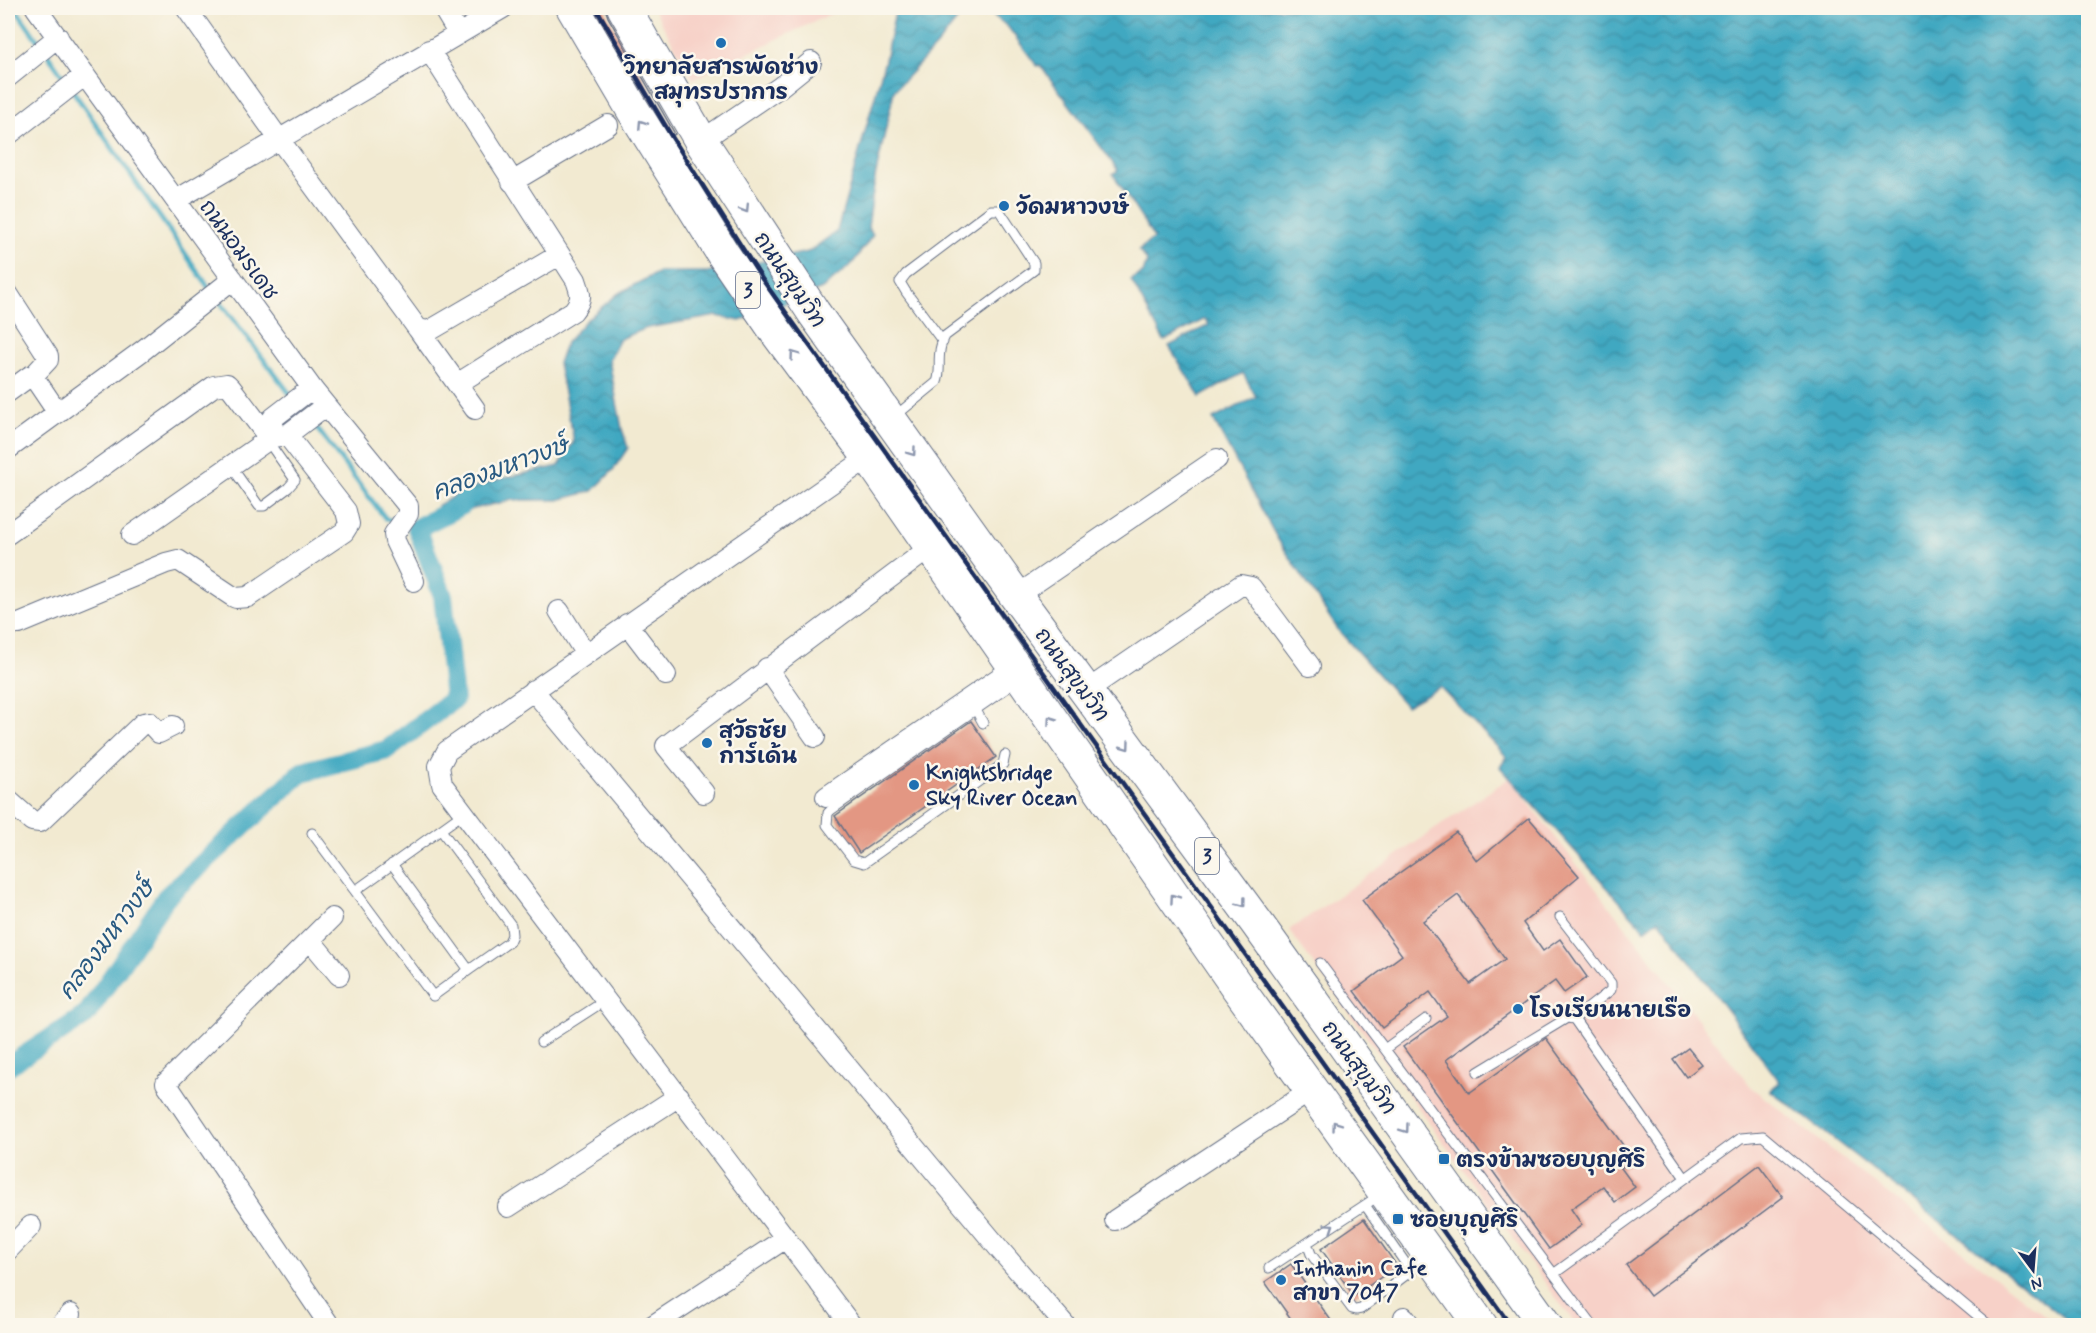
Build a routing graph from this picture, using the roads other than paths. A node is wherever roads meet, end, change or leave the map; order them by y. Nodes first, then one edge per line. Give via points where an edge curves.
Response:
1 (36, 8) edge
2 (186, 8) edge
3 (443, 8) edge
4 (503, 8) edge
5 (573, 8) edge
6 (624, 8) edge
7 (458, 33) junction
8 (56, 39) junction
9 (429, 50) junction
10 (811, 62) dead end
11 (84, 76) junction
12 (8, 77) edge
13 (608, 125) dead end
14 (8, 135) edge
15 (279, 140) junction
16 (707, 150) junction
17 (512, 182) junction
18 (176, 200) junction
19 (559, 255) junction
20 (220, 290) junction
21 (8, 294) edge
22 (418, 329) junction
23 (943, 342) junction
24 (33, 376) junction
25 (458, 384) junction
26 (8, 392) edge
27 (302, 396) junction
28 (476, 409) dead end
29 (57, 413) junction
30 (315, 413) junction
31 (890, 421) junction
32 (274, 438) junction
33 (8, 449) edge
34 (869, 457) junction
35 (1216, 459) dead end
36 (231, 466) junction
37 (8, 534) edge
38 (132, 535) dead end
39 (931, 547) junction
40 (414, 581) dead end
41 (1016, 596) junction
42 (559, 611) dead end
43 (8, 624) edge
44 (627, 624) junction
45 (585, 654) junction
46 (1310, 666) dead end
47 (767, 668) junction
48 (1018, 672) junction
49 (666, 675) dead end
50 (533, 690) junction
51 (1086, 691) junction
52 (976, 710) junction
53 (983, 723) dead end
54 (173, 726) dead end
55 (815, 737) dead end
56 (1005, 755) dead end
57 (704, 793) dead end
58 (826, 797) dead end
59 (8, 800) edge
60 (464, 813) junction
61 (1178, 818) junction
62 (441, 830) junction
63 (312, 833) dead end
64 (1139, 846) junction
65 (392, 864) junction
66 (355, 891) junction
67 (1560, 917) dead end
68 (332, 918) dead end
69 (310, 940) junction
70 (1320, 963) dead end
71 (470, 970) junction
72 (339, 975) dead end
73 (606, 1000) junction
74 (1426, 1019) dead end
75 (1574, 1019) junction
76 (540, 1042) dead end
77 (1386, 1048) junction
78 (1478, 1072) dead end
79 (1312, 1090) junction
80 (679, 1096) junction
81 (1685, 1178) junction
82 (1374, 1198) junction
83 (508, 1207) dead end
84 (1115, 1220) dead end
85 (31, 1226) dead end
86 (786, 1238) junction
87 (1307, 1243) junction
88 (8, 1250) edge
89 (1421, 1264) junction
90 (1269, 1268) dead end
91 (1555, 1273) junction
92 (330, 1326) edge
93 (652, 1326) edge
94 (852, 1326) edge
95 (1066, 1326) edge
96 (1481, 1326) edge
97 (1546, 1326) edge
98 (1593, 1326) edge
99 (1990, 1326) edge

1 - 8 street, ถนนอมรเดช
2 - 15 street
3 - 7 street
4 - 7 street
34 -> 5 highway, ถนนสุขุมวิท / 3 via 723,254
6 - 16 highway, ถนนสุขุมวิท / 3
7 - 9 street
8 - 11 street, ถนนอมรเดช
8 - 12 street
9 - 15 street
9 - 17 street
10 - 16 street
11 - 14 street
11 - 18 street, ถนนอมรเดช
13 - 17 street
15 - 18 street
15 - 22 street
16 -> 31 highway, ถนนสุขุมวิท / 3
17 - 19 street
18 - 20 street, ถนนอมรเดช
19 - 22 street via 429,331
19 - 25 street via 579,287 579,305
20 - 27 street, ถนนอมรเดช
20 - 29 street
21 - 24 street via 48,356
22 - 25 street
23 - 23 lane via 900,282 991,210 999,210 1034,263 1034,270 945,336
23 - 31 lane via 937,382
24 - 26 street
24 - 29 street
25 - 28 street
27 - 30 street, ถนนอมรเดช
27 - 32 street via 273,418
29 - 33 street
30 - 32 street
30 - 40 street, ถนนอมรเดช via 408,506 408,514 394,534
31 -> 41 highway, ถนนสุขุมวิท / 3
32 - 36 street
32 - 36 lane via 295,480 264,506 259,506
32 - 37 street via 227,384 214,386
32 - 43 street via 346,511 349,524 344,532 248,597 236,598 178,560 19,624
34 - 39 highway, ถนนสุขุมวิท / 3
34 - 44 street
35 - 41 street
36 - 38 street
39 - 47 street
39 - 48 highway, ถนนสุขุมวิท / 3
41 - 51 highway, ถนนสุขุมวิท / 3
42 - 45 street
44 - 45 street
44 - 49 street
45 - 50 street
46 - 51 street via 1251,586 1241,585
47 - 55 street
47 - 57 street via 666,746
48 - 52 lane
48 - 58 street
64 -> 48 highway, ถนนสุขุมวิท / 3
50 - 60 street via 447,751 439,766 442,784
50 - 95 street
51 -> 61 highway, ถนนสุขุมวิท / 3
52 - 53 lane
52 - 56 lane via 831,810 827,825 854,860 864,863 1003,764
54 - 59 street via 159,733 149,722 143,723 40,822 32,821
60 - 62 lane
60 - 73 street
61 - 64 highway
61 -> 97 highway, ถนนสุขุมวิท / 3
62 - 65 lane
62 - 71 lane via 511,925 509,942
63 - 66 lane
79 -> 64 highway, ถนนสุขุมวิท / 3
65 - 66 lane
65 - 71 lane
66 - 71 lane via 433,996
67 - 75 lane via 1611,983 1611,990
68 - 69 street
69 - 72 street
69 - 92 street via 166,1083
70 - 77 lane
73 - 76 lane
73 - 80 street
74 - 77 lane
75 - 78 lane via 1567,1018
75 - 81 lane
77 - 91 lane
82 -> 79 highway, ถนนสุขุมวิท / 3
79 - 84 street
80 - 83 street
80 - 86 street
81 - 91 lane
81 - 99 lane via 1741,1138 1763,1136
87 -> 82 lane
82 - 89 highway, ถนนสุขุมวิท / 3
85 - 88 street
86 - 93 street
86 - 94 street
87 - 89 lane via 1311,1254 1356,1310
87 - 90 lane
89 - 96 highway, ถนนสุขุมวิท / 3
91 - 98 lane

